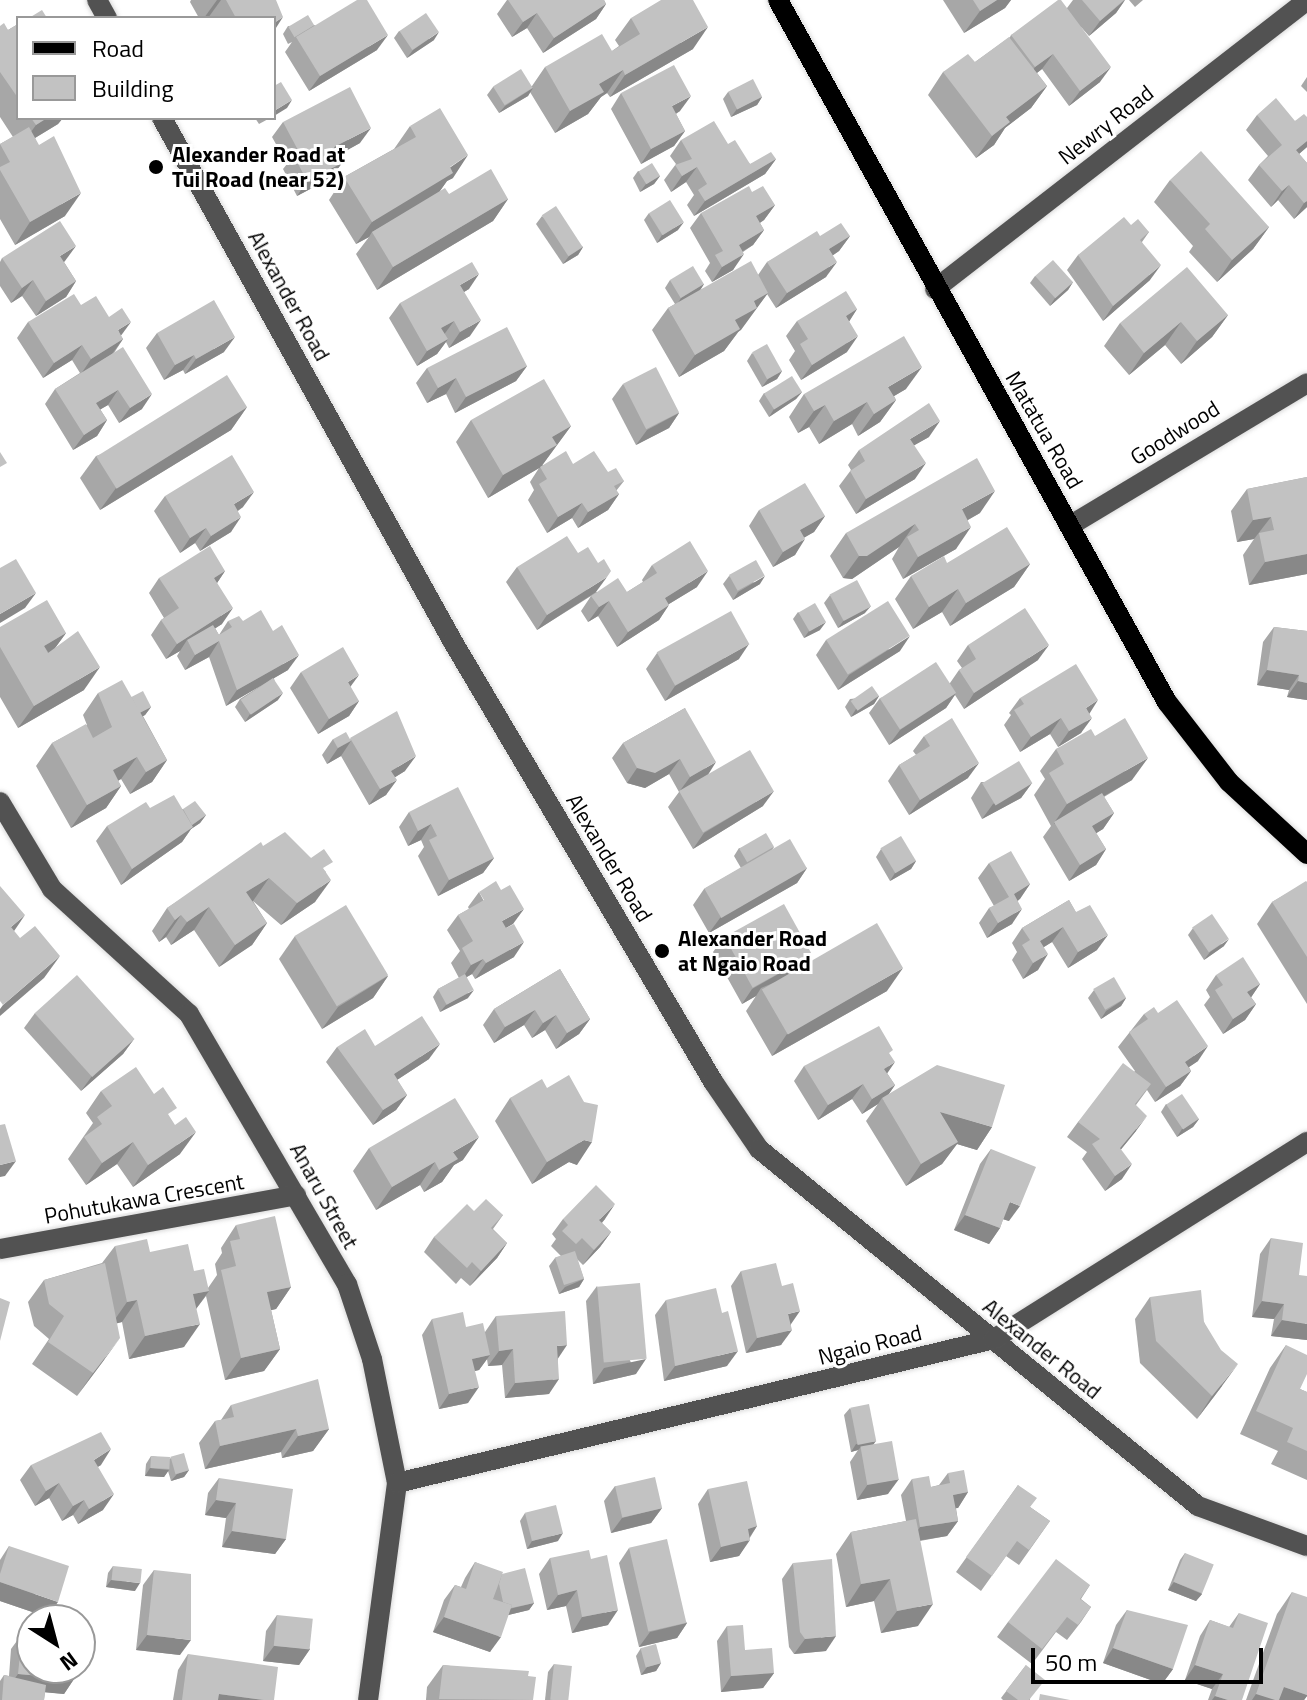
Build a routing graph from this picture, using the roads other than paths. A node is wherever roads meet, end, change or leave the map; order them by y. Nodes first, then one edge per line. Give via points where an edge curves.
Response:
1 (778, 0) edge
2 (1307, 0) edge
3 (163, 120) edge
4 (935, 289) junction
5 (1306, 376) edge
6 (1071, 525) junction
7 (0, 802) edge
8 (1307, 854) edge
9 (1307, 1142) edge
10 (296, 1195) junction
11 (0, 1249) edge
12 (994, 1339) junction
13 (397, 1483) junction
14 (1307, 1546) edge
15 (368, 1700) edge

1 - 4 main road, Matatua Road
2 - 4 street, Newry Road
3 - 12 street, Alexander Road via 453,642 759,1149
4 - 6 main road, Matatua Road
5 - 6 street, Goodwood
6 - 8 main road, Matatua Road via 1121,626 1201,752
7 - 10 street, Anaru Street via 52,889 189,1014
9 - 12 street, Ngaio Road
10 - 11 street, Pohutukawa Crescent
10 - 13 street, Anaru Street via 347,1284 372,1359
12 - 13 street, Ngaio Road
12 - 14 street, Alexander Road via 1198,1506
13 - 15 street, Anaru Street

